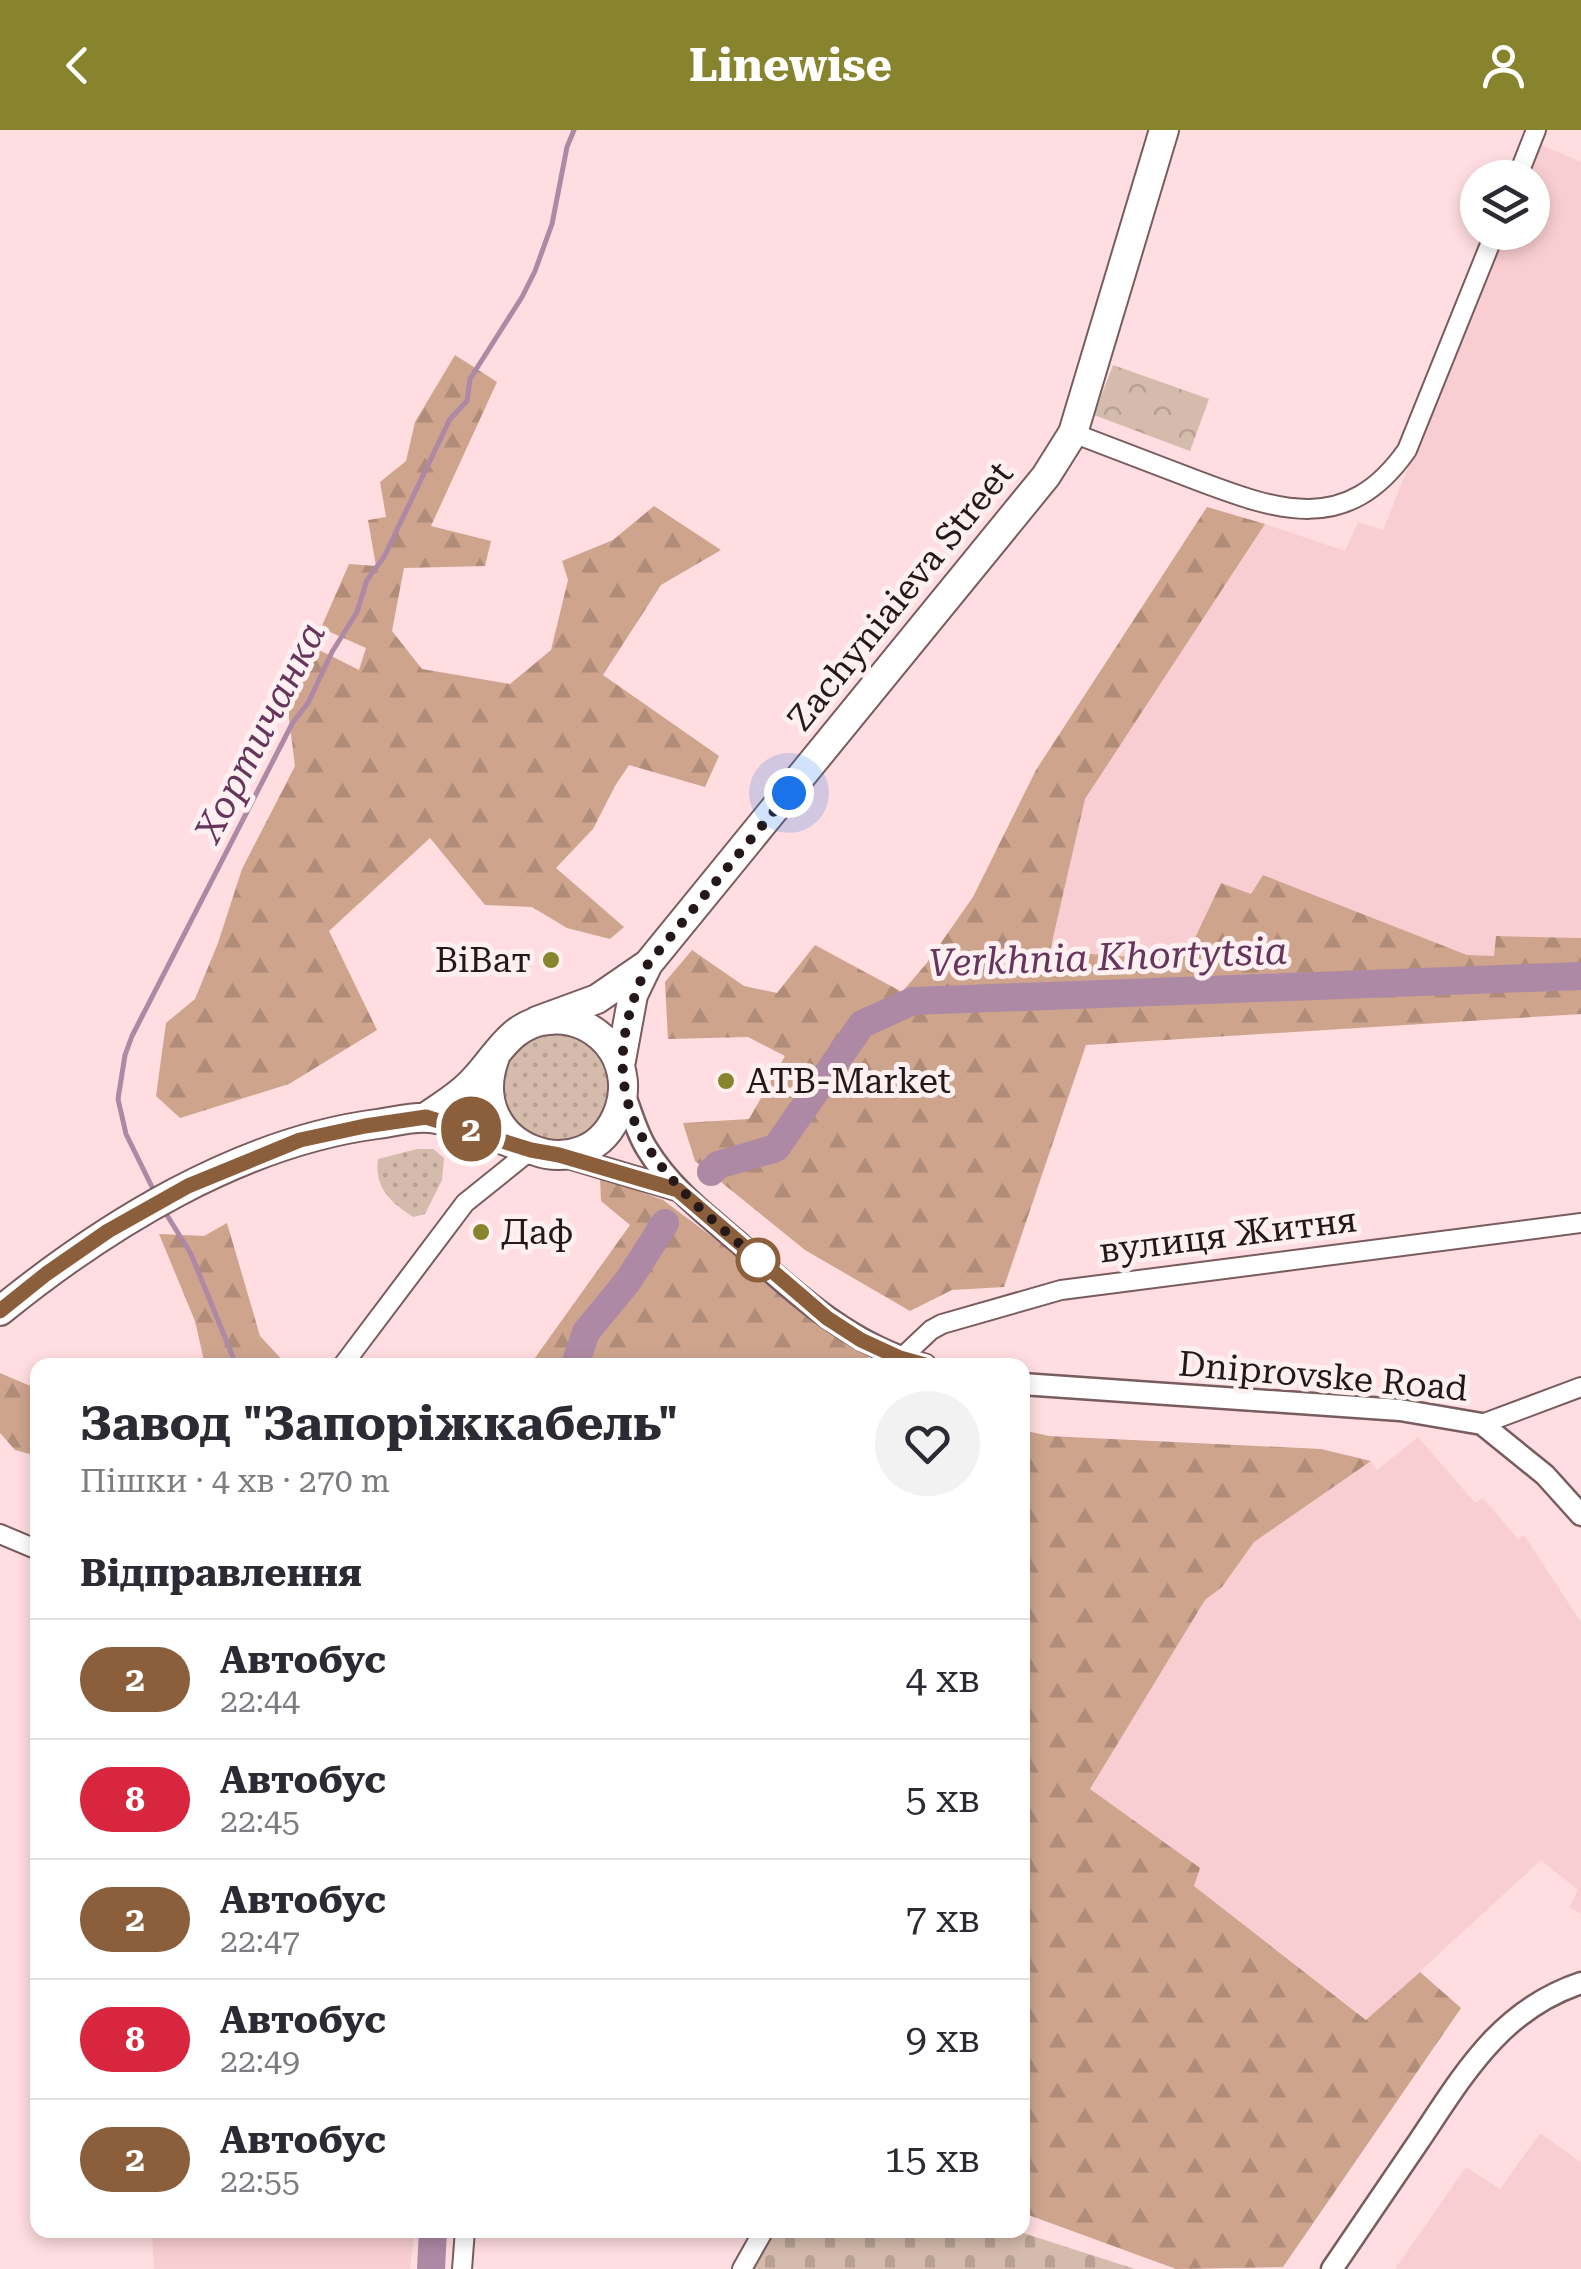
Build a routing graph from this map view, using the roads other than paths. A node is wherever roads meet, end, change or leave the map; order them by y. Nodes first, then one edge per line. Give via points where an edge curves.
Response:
1 (1164, 130) edge
2 (1536, 130) edge
3 (1524, 160) edge
4 (1487, 250) edge
5 (1073, 434) junction
6 (648, 964) junction
7 (537, 1022) junction
8 (494, 1056) junction
9 (622, 1079) junction
10 (426, 1117) junction
11 (545, 1153) junction
12 (678, 1190) junction
13 (1581, 1223) edge
14 (0, 1311) edge
15 (348, 1358) edge
16 (890, 1358) edge
17 (901, 1358) edge
18 (1030, 1385) edge
19 (1581, 1387) edge
20 (1482, 1424) junction
21 (1581, 1514) edge
22 (0, 1534) edge
23 (30, 1547) edge
24 (1581, 1983) edge
25 (464, 2238) edge
26 (759, 2238) edge
27 (462, 2269) edge
28 (742, 2269) edge
29 (1332, 2269) edge

1 - 5 main road, Zachyniaieva Street
2 - 3 street
4 - 5 street via 1407,450 1365,492 1310,511 1261,504
5 - 6 main road, Zachyniaieva Street via 1046,476
6 - 7 main road via 597,999
6 - 9 main road, Zachyniaieva Street via 633,995
7 - 8 main road via 512,1034
7 - 9 main road via 566,1020 594,1031 614,1052
8 - 10 main road via 472,1084
8 - 11 main road via 492,1112 508,1135
9 - 11 main road via 616,1118 598,1140
9 - 12 street via 646,1147
10 - 11 main road
10 - 14 main road via 300,1140 188,1186 46,1274
11 - 12 street
11 - 15 street via 465,1202
12 - 16 street via 827,1318
13 - 17 street, вулиця Житня via 1061,1290 942,1324
18 - 20 street, Dniprovske Road via 1400,1410
19 - 20 street
20 - 21 street, Dniprovske Road via 1546,1475
22 - 23 street
24 - 29 street via 1514,2020 1472,2061
25 - 27 street
26 - 28 street

